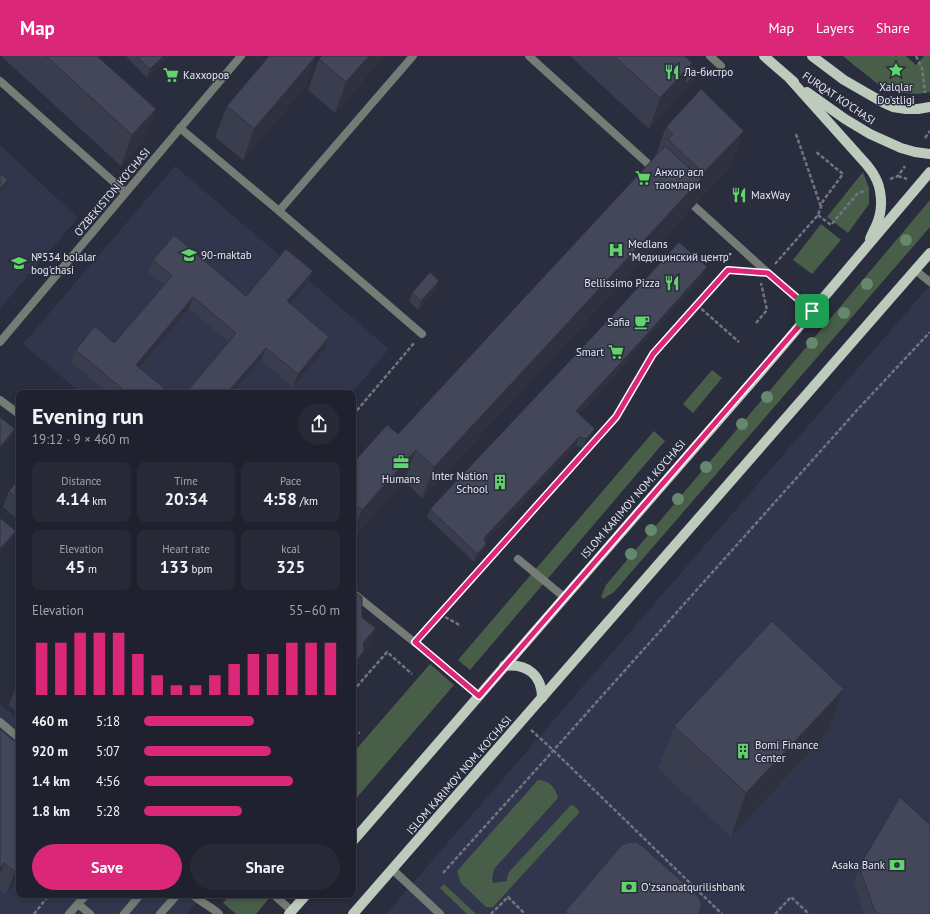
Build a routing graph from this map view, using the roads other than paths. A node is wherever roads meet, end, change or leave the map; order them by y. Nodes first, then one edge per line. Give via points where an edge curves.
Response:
1 (241, 56) edge
2 (413, 56) edge
3 (529, 56) edge
4 (710, 56) edge
5 (764, 56) edge
6 (812, 56) edge
7 (721, 66) dead end
8 (790, 79) junction
9 (0, 81) edge
10 (930, 107) edge
11 (180, 128) junction
12 (930, 154) edge
13 (930, 172) edge
14 (658, 173) edge
15 (125, 192) junction
16 (694, 206) edge
17 (278, 211) junction
18 (865, 250) junction
19 (930, 253) edge
20 (915, 270) junction
21 (930, 282) edge
22 (812, 311) junction
23 (422, 334) road end
24 (0, 342) edge
25 (0, 400) edge
26 (16, 412) edge
27 (518, 559) dead end
28 (356, 595) edge
29 (564, 597) junction
30 (504, 666) junction
31 (479, 696) junction
32 (542, 698) junction
33 (0, 722) edge
34 (16, 735) edge
35 (356, 837) edge
36 (392, 869) junction
37 (83, 898) edge
38 (137, 898) edge
39 (173, 898) edge
40 (196, 898) edge
41 (277, 898) edge
42 (303, 898) edge
43 (78, 904) junction
44 (291, 912) edge
45 (70, 914) edge
46 (90, 914) edge
47 (124, 914) edge
48 (160, 914) edge
49 (219, 914) edge
50 (353, 914) edge
51 (440, 914) edge

1 - 11 street, O‘ZBEKISTON KO‘CHASI
2 - 17 street
3 - 14 street
4 - 7 street
5 - 8 main road, FURQAT KO'CHASI
6 - 10 main road, FURQAT KO'CHASI via 844,80 893,107
8 - 12 main road, FURQAT KO'CHASI via 870,134 901,148
8 - 18 main road via 874,174 878,184 880,210
9 - 15 street
11 - 15 street, O‘ZBEKISTON KO‘CHASI
11 - 17 street
13 - 18 main road, ISLOM KARIMOV NOM. KO'CHASI
15 - 24 street, O‘ZBEKISTON KO‘CHASI
16 - 22 street via 763,273
17 - 23 street
18 - 22 main road, ISLOM KARIMOV NOM. KO'CHASI
19 - 20 main road, ISLOM KARIMOV NOM. KO'CHASI
20 - 21 street
20 - 32 main road, ISLOM KARIMOV NOM. KO'CHASI
22 - 29 main road, ISLOM KARIMOV NOM. KO'CHASI
25 - 26 street
27 - 29 street
28 - 31 street
29 - 30 main road, ISLOM KARIMOV NOM. KO'CHASI
30 - 31 main road, ISLOM KARIMOV NOM. KO'CHASI
30 - 32 main road via 520,666 532,672 540,684
31 - 35 main road, ISLOM KARIMOV NOM. KO'CHASI
32 - 36 main road, ISLOM KARIMOV NOM. KO'CHASI
33 - 34 street
36 - 50 main road, ISLOM KARIMOV NOM. KO'CHASI
36 - 51 street
37 - 43 street
38 - 47 street
39 - 48 street
40 - 49 street
41 - 44 street
42 - 44 main road
43 - 45 street
43 - 46 street

